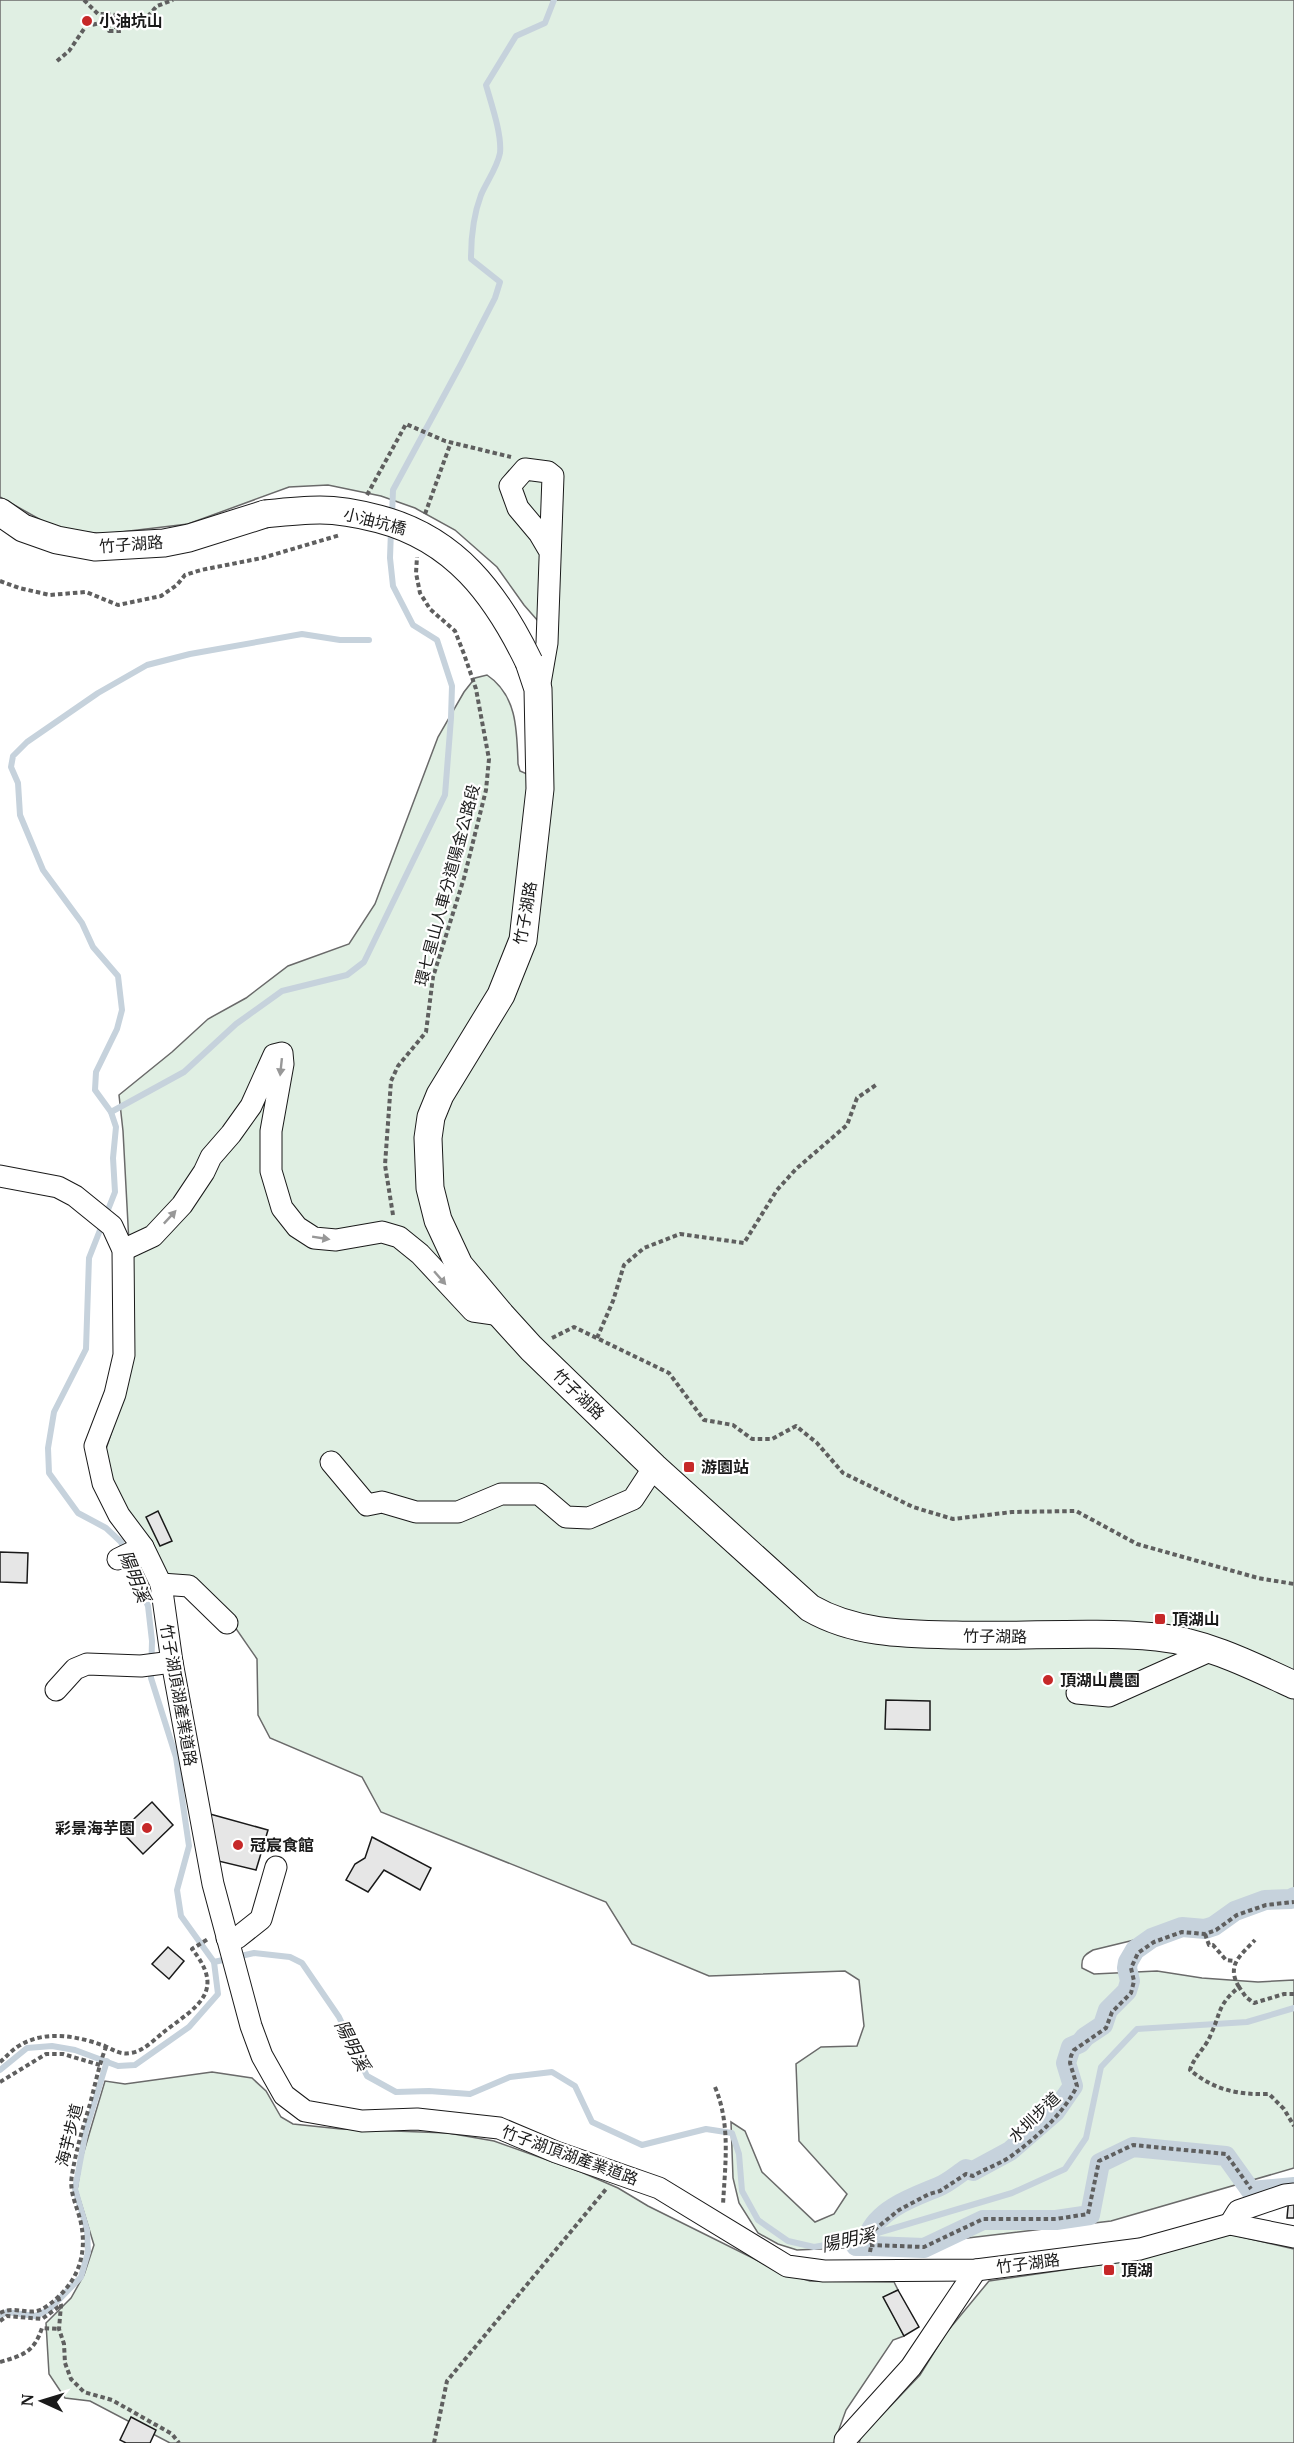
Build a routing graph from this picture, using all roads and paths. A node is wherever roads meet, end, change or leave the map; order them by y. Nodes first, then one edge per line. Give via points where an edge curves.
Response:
1 (84, 0) edge
2 (173, 0) edge
3 (106, 14) junction
4 (106, 22) junction
5 (123, 27) junction
6 (57, 61) dead end
7 (411, 426) dead end
8 (448, 441) junction
9 (525, 469) junction
10 (0, 512) edge
11 (265, 514) joint
12 (423, 520) dead end
13 (549, 550) junction
14 (417, 553) dead end
15 (529, 662) joint
16 (538, 689) junction
17 (876, 1085) dead end
18 (0, 1176) edge
19 (399, 1237) junction
20 (123, 1250) junction
21 (501, 1315) junction
22 (597, 1338) junction
23 (531, 1348) junction
24 (331, 1462) dead end
25 (654, 1467) junction
26 (143, 1547) junction
27 (118, 1558) dead end
28 (161, 1584) junction
29 (1294, 1584) edge
30 (227, 1623) dead end
31 (1212, 1650) junction
32 (158, 1664) junction
33 (1294, 1685) edge
34 (56, 1690) dead end
35 (1077, 1694) dead end
36 (276, 1867) dead end
37 (1294, 1902) edge
38 (1205, 1934) junction
39 (206, 1939) dead end
40 (1255, 1941) dead end
41 (231, 1952) junction
42 (1236, 1961) junction
43 (1239, 1987) junction
44 (1294, 1994) edge
45 (106, 2047) junction
46 (0, 2062) edge
47 (100, 2065) junction
48 (0, 2082) edge
49 (715, 2087) dead end
50 (1294, 2126) edge
51 (618, 2175) junction
52 (1262, 2188) dead end
53 (1294, 2194) edge
54 (1230, 2223) junction
55 (722, 2226) junction
56 (1294, 2237) edge
57 (870, 2245) junction
58 (870, 2253) dead end
59 (976, 2270) junction
60 (58, 2297) junction
61 (62, 2305) junction
62 (0, 2313) edge
63 (0, 2321) edge
64 (59, 2329) junction
65 (0, 2362) edge
66 (179, 2443) edge
67 (434, 2443) edge
68 (845, 2443) edge

1 - 3 path via 98,14
2 - 5 path
3 - 4 path
3 - 5 path via 115,15 113,27
4 - 5 path via 109,30 121,31
4 - 6 path via 86,26
7 - 8 path
8 - 9 path via 511,457 522,456
8 - 12 path
9 - 13 street via 510,486 518,508
9 - 13 street via 553,476
10 - 11 main road, 竹子湖路 via 23,528 95,547 164,543
11 - 15 main road, 小油坑橋, bridge via 322,510 358,513 420,534 464,564 482,585 513,628
13 - 16 street via 547,643
14 - 19 path, 環七星山人車分道陽金公路段 via 420,593 430,609 455,631 476,689 489,759 486,789 464,878 433,977 426,1032 398,1066 391,1081 385,1165
15 - 16 main road, 竹子湖路
16 - 21 main road, 竹子湖路 via 540,789 524,939 501,995 440,1095 428,1137 430,1188 438,1220 459,1264
17 - 22 path via 857,1098 847,1125 777,1190 744,1243 680,1234 644,1248 624,1265
18 - 20 street, 竹子湖頂湖產業道路 via 58,1187 75,1196 104,1219
20 -> 19 street via 153,1236 182,1205 211,1156 250,1106 274,1055 282,1053 271,1131 271,1171 282,1208 297,1227 314,1238 336,1240 382,1232
19 -> 21 street via 473,1311
20 - 26 street, 竹子湖頂湖產業道路 via 124,1355 116,1394 95,1446 103,1483 119,1515
21 - 23 main road, 竹子湖路
22 - 23 path via 574,1327
22 - 29 path via 669,1373 704,1420 733,1425 752,1439 772,1439 796,1426 843,1473 913,1507 953,1519 1012,1512 1076,1511 1137,1544 1258,1578
23 - 25 main road, 竹子湖路
24 - 25 street via 367,1505 382,1502 416,1512 458,1512 501,1494 538,1494 566,1517 589,1518 633,1498
25 - 31 main road, 竹子湖路 via 810,1608 854,1627 912,1634 1145,1637
26 - 27 street
26 - 28 street, 竹子湖頂湖產業道路
28 - 30 street via 189,1586
28 - 32 street, 竹子湖頂湖產業道路
31 - 33 main road, 竹子湖路
31 - 35 street via 1109,1696
32 - 34 street via 87,1664 75,1669
32 - 41 street, 竹子湖頂湖產業道路
36 - 41 street via 261,1919 237,1938
37 - 38 path, 水圳步道 via 1266,1905 1237,1915
38 - 42 path via 1209,1945 1226,1960
38 - 57 path, 水圳步道 via 1182,1932 1154,1942 1138,1953 1131,1968 1131,1993 1112,2012 1106,2028 1071,2056 1077,2086 1058,2115 1013,2155 973,2176 966,2174 899,2210 874,2230
39 - 45 path via 192,1949 203,1963 207,1983 206,1997 196,2008 143,2049 119,2053
40 - 42 path
41 - 51 street, 竹子湖頂湖產業道路 via 262,2056 284,2095 305,2111 362,2121 417,2119 499,2128
42 - 43 path via 1233,1977
43 - 44 path via 1254,2003
43 - 50 path via 1224,2000 1211,2036 1193,2058 1190,2070 1224,2090 1269,2094
45 - 46 path via 56,2035 35,2038 16,2047
45 - 47 path, 海芋步道
47 - 48 path via 63,2054 46,2054
47 - 60 path, 海芋步道 via 71,2177 84,2250 79,2271
49 - 55 path via 726,2126
51 - 55 street, 竹子湖頂湖產業道路 via 659,2188
51 - 67 path via 447,2381
52 - 57 path via 1251,2189 1226,2154 1133,2145 1099,2161 1088,2214 1056,2219 982,2219 924,2247
53 - 54 street via 1238,2211
54 - 56 street, 竹子湖路
54 - 59 street, 竹子湖路 via 1140,2249
55 - 59 street, 竹子湖頂湖產業道路 via 787,2266 824,2271
57 - 58 path
59 - 68 street, 竹子湖路 via 911,2367
60 - 61 path
60 - 62 path, 海芋步道 via 35,2313 8,2309
61 - 63 path via 42,2319 7,2316
61 - 64 path
64 - 65 path via 42,2328 37,2343 29,2351
64 - 66 path via 71,2379 84,2392 112,2400 172,2434

